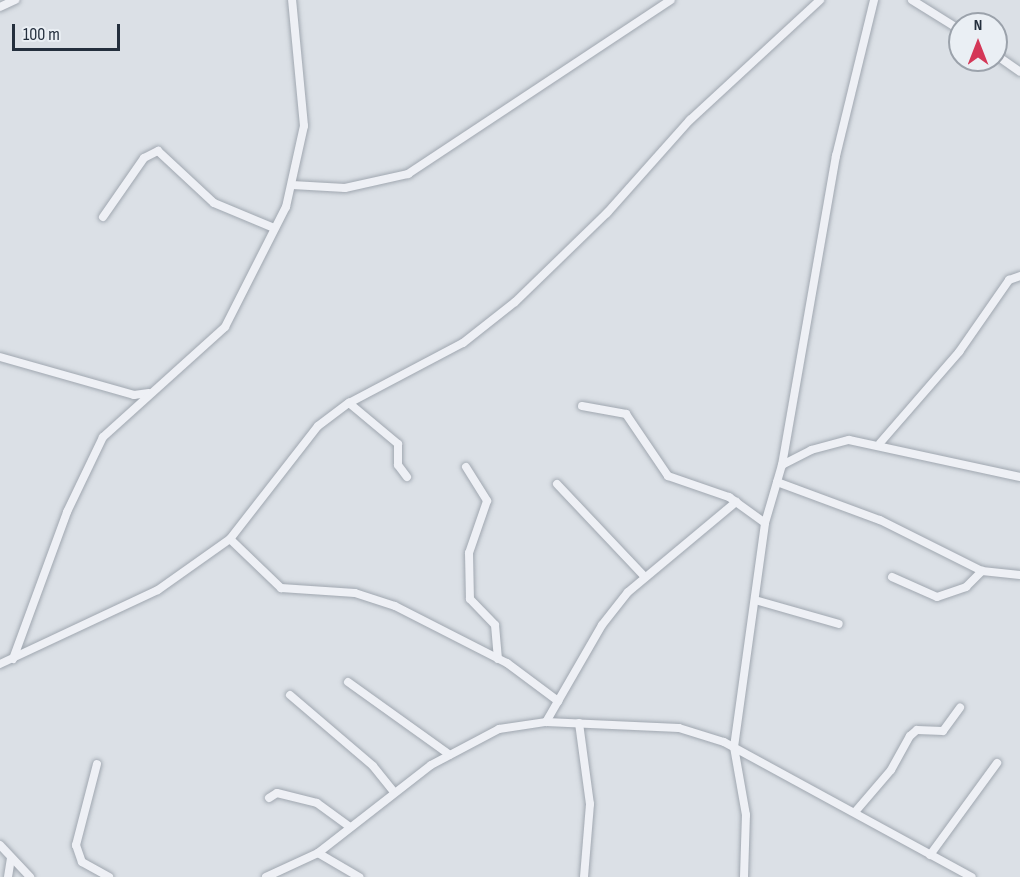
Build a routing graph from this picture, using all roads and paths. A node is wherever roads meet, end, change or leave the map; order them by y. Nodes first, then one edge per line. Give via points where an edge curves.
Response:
1 (15, 0) edge
2 (292, 0) edge
3 (671, 0) edge
4 (820, 0) edge
5 (874, 0) edge
6 (912, 0) edge
7 (0, 7) edge
8 (948, 22) edge
9 (292, 185) junction
10 (103, 217) dead end
11 (274, 228) junction
12 (1020, 276) edge
13 (0, 357) edge
14 (148, 393) junction
15 (349, 403) junction
16 (582, 406) dead end
17 (880, 443) junction
18 (782, 465) junction
19 (466, 466) dead end
20 (407, 477) dead end
21 (1020, 477) edge
22 (777, 482) junction
23 (557, 484) dead end
24 (736, 502) junction
25 (765, 523) junction
26 (230, 539) junction
27 (982, 571) junction
28 (1020, 575) edge
29 (645, 577) junction
30 (892, 577) dead end
31 (755, 600) junction
32 (839, 624) dead end
33 (498, 658) junction
34 (6, 662) edge
35 (0, 672) edge
36 (348, 682) dead end
37 (290, 695) dead end
38 (558, 701) junction
39 (960, 708) dead end
40 (546, 722) junction
41 (579, 723) junction
42 (734, 747) junction
43 (450, 755) junction
44 (997, 763) dead end
45 (97, 764) dead end
46 (394, 792) junction
47 (270, 798) dead end
48 (855, 812) junction
49 (350, 826) junction
50 (0, 845) edge
51 (318, 853) junction
52 (930, 855) junction
53 (11, 858) junction
54 (9, 877) edge
55 (30, 877) edge
56 (109, 877) edge
57 (266, 877) edge
58 (359, 877) edge
59 (584, 877) edge
60 (744, 877) edge
61 (972, 877) edge

1 - 7 street
2 - 9 street via 304,126
3 - 9 street via 408,174 345,188
4 - 15 street via 690,120 607,213 515,302 463,343
5 - 18 street via 836,156
6 - 8 street
9 - 11 street
10 - 11 street via 144,158 158,151 214,203
11 - 14 street via 225,327
12 - 17 street via 1009,280 959,351
13 - 14 street via 134,396
14 - 34 street via 104,437 83,475
15 - 20 street via 398,444 398,465
15 - 26 street via 302,441
16 - 24 street via 626,414 668,476
17 - 18 street via 833,442
17 - 21 street
18 - 22 street
19 - 33 street via 487,501 469,553 470,599 495,624
22 - 25 street
22 - 27 street via 880,520
23 - 29 street
24 - 25 street
24 - 29 street
25 - 31 street
26 - 33 street via 280,588 355,592 395,606
26 - 34 street via 158,590
27 - 28 street
27 - 30 street via 966,587 937,597
29 - 38 street via 602,626
31 - 32 street
31 - 42 street
33 - 38 street
34 - 35 street
36 - 43 street
37 - 46 street via 374,766
38 - 40 street
39 - 48 street via 943,731 917,730 910,736 891,770
40 - 41 street
40 - 43 street via 499,729
41 - 42 street via 679,728
41 - 59 street via 590,804
42 - 48 street
42 - 60 street via 746,815
43 - 46 street
44 - 52 street
45 - 56 street via 76,845 82,862
46 - 49 street
47 - 49 street via 278,794 317,803
48 - 52 street
49 - 51 street
50 - 53 street
51 - 57 street
51 - 58 street
52 - 61 street
53 - 54 street
53 - 55 street

